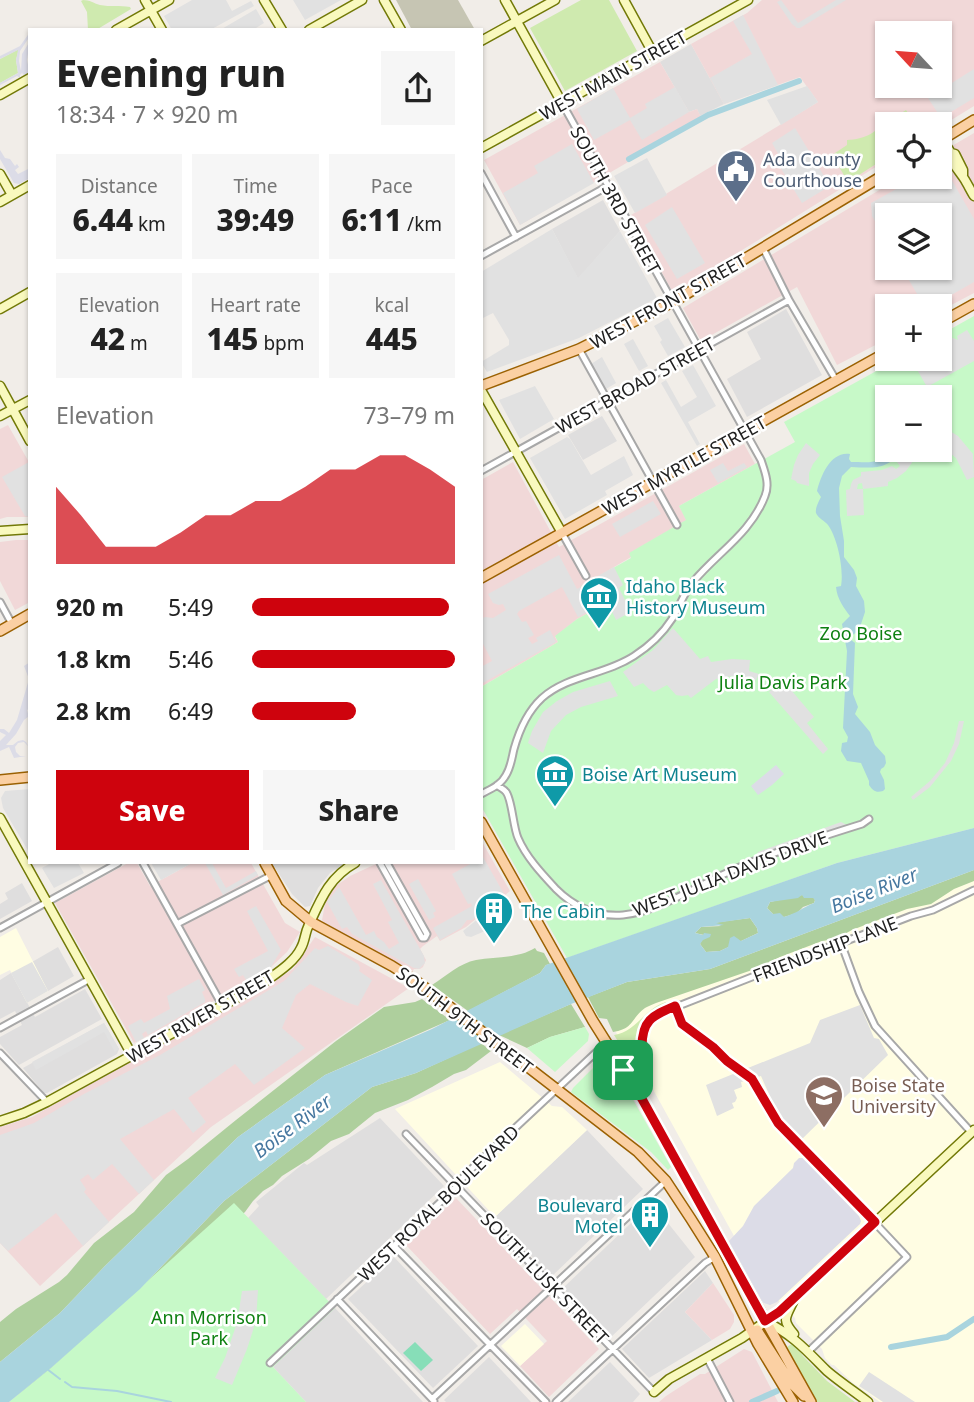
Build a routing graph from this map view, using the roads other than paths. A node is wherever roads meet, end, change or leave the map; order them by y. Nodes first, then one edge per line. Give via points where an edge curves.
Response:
1 (145, 0) edge
2 (169, 0) edge
3 (264, 0) edge
4 (362, 0) edge
5 (384, 0) edge
6 (505, 0) edge
7 (555, 0) edge
8 (624, 0) edge
9 (746, 1) edge
10 (151, 10) junction
11 (517, 21) junction
12 (120, 28) edge
13 (161, 28) edge
14 (281, 28) edge
15 (313, 28) edge
16 (400, 28) edge
17 (483, 40) edge
18 (653, 53) junction
19 (28, 79) edge
20 (0, 95) edge
21 (562, 103) junction
22 (974, 120) edge
23 (952, 133) edge
24 (483, 148) edge
25 (952, 161) edge
26 (0, 174) edge
27 (483, 177) edge
28 (875, 180) edge
29 (28, 186) edge
30 (608, 186) junction
31 (12, 195) junction
32 (974, 196) edge
33 (0, 202) edge
34 (516, 237) junction
35 (763, 248) junction
36 (483, 255) edge
37 (28, 293) edge
38 (789, 300) junction
39 (673, 302) junction
40 (974, 304) edge
41 (0, 309) edge
42 (952, 316) edge
43 (579, 349) junction
44 (699, 349) junction
45 (875, 359) edge
46 (836, 380) junction
47 (0, 386) edge
48 (483, 387) edge
49 (483, 392) edge
50 (608, 400) junction
51 (28, 401) edge
52 (13, 409) junction
53 (0, 416) edge
54 (745, 431) junction
55 (28, 437) edge
56 (516, 451) junction
57 (483, 470) edge
58 (653, 482) junction
59 (677, 526) dead end
60 (28, 529) edge
61 (0, 531) edge
62 (562, 533) junction
63 (586, 576) dead end
64 (483, 577) edge
65 (0, 602) edge
66 (28, 615) edge
67 (12, 624) junction
68 (0, 631) edge
69 (28, 777) edge
70 (0, 779) edge
71 (497, 785) junction
72 (483, 793) edge
73 (0, 818) edge
74 (869, 819) dead end
75 (483, 826) edge
76 (116, 864) edge
77 (144, 864) edge
78 (266, 864) edge
79 (353, 864) edge
80 (381, 864) edge
81 (388, 864) edge
82 (272, 875) junction
83 (974, 890) edge
84 (47, 901) junction
85 (311, 922) junction
86 (177, 924) junction
87 (0, 928) edge
88 (841, 943) junction
89 (90, 979) junction
90 (222, 1005) junction
91 (675, 1006) junction
92 (0, 1028) edge
93 (606, 1043) junction
94 (0, 1053) edge
95 (132, 1055) junction
96 (642, 1060) junction
97 (623, 1070) junction
98 (558, 1088) junction
99 (642, 1099) junction
100 (47, 1102) junction
101 (0, 1121) edge
102 (973, 1131) edge
103 (406, 1134) dead end
104 (666, 1181) junction
105 (456, 1186) junction
106 (875, 1222) junction
107 (394, 1246) junction
108 (715, 1257) junction
109 (553, 1287) junction
110 (795, 1297) junction
111 (337, 1299) junction
112 (765, 1321) junction
113 (754, 1330) junction
114 (491, 1345) junction
115 (802, 1345) junction
116 (613, 1349) junction
117 (809, 1352) junction
118 (707, 1358) junction
119 (270, 1363) dead end
120 (654, 1392) joint
121 (434, 1401) edge
122 (546, 1402) edge
123 (556, 1402) edge
124 (730, 1402) edge
125 (793, 1402) edge
126 (810, 1402) edge
127 (868, 1402) edge

1 - 10 street
2 - 10 street
3 - 14 street
4 - 15 street
5 - 16 street
6 - 11 street
7 - 11 street
8 - 18 street
9 - 18 street, WEST MAIN STREET
10 - 12 street
10 - 13 street
11 - 17 street
11 - 21 street
18 - 21 street, WEST MAIN STREET
19 - 20 street
21 - 24 street, WEST MAIN STREET
21 - 30 street, SOUTH 3RD STREET
22 - 23 main road
25 - 32 street
26 - 31 street
27 - 34 street
28 - 35 main road, WEST FRONT STREET
29 - 31 street
30 - 34 street
30 - 39 street, SOUTH 3RD STREET
31 - 33 street
34 - 36 street
35 - 38 street
35 - 39 main road, WEST FRONT STREET
37 - 41 street
38 - 44 street, WEST BROAD STREET
38 - 46 street
39 - 43 main road, WEST FRONT STREET
39 - 44 street, SOUTH 3RD STREET
40 - 42 main road
43 - 48 main road, WEST FRONT STREET
43 - 50 street
44 - 50 street, WEST BROAD STREET
44 - 54 street, SOUTH 3RD STREET
45 - 46 main road, WEST MYRTLE STREET
46 - 54 main road, WEST MYRTLE STREET
47 - 52 street
49 - 56 street
50 - 56 street, WEST BROAD STREET
50 - 58 street
51 - 52 street
52 - 53 street
52 - 55 street
54 - 58 main road, WEST MYRTLE STREET
54 - 71 street, SOUTH 3RD STREET via 761,460 768,486 752,519 691,584 671,620 648,646 612,667 558,687 535,705 518,736 506,775
56 - 57 street, WEST BROAD STREET
56 - 62 street
58 - 59 street
58 - 62 main road, WEST MYRTLE STREET
60 - 61 street
62 - 63 street
62 - 64 main road, WEST MYRTLE STREET
65 - 67 street
66 - 67 main road
67 - 68 main road
69 - 70 main road
71 - 72 street
71 - 74 street, WEST JULIA DAVIS DRIVE via 508,795 518,838 540,871 574,904 596,913 641,911 773,853
73 - 84 street
75 - 93 main road
76 - 84 street
77 - 86 street
78 - 82 main road, SOUTH 9TH STREET
79 - 85 street, WEST RIVER STREET via 327,887
80 - 81 street via 425,938 427,934
82 - 85 main road, SOUTH 9TH STREET via 286,901
82 - 86 street
83 - 88 street, FRIENDSHIP LANE
84 - 87 street
84 - 89 street
85 - 90 street, WEST RIVER STREET via 301,948 289,962 262,984
85 - 98 main road, SOUTH 9TH STREET via 424,987
86 - 90 street
88 - 91 street, FRIENDSHIP LANE
88 - 102 street via 875,1026
89 - 92 street
89 - 95 street
90 - 95 street, WEST RIVER STREET
91 - 96 street, FRIENDSHIP LANE via 649,1020
91 - 106 street via 682,1024 752,1079 778,1123
93 - 97 main road
93 - 98 street, WEST ROYAL BOULEVARD
94 - 100 street
95 - 100 street, WEST RIVER STREET
96 - 97 street via 636,1068
96 - 99 street
97 - 99 main road
98 - 104 main road, SOUTH 9TH STREET via 638,1152
98 - 105 street, WEST ROYAL BOULEVARD
99 - 112 main road
100 - 101 street, WEST RIVER STREET
102 - 106 street
103 - 105 street, SOUTH LUSK STREET
104 - 108 main road, SOUTH 9TH STREET
104 - 109 street
105 - 107 street, WEST ROYAL BOULEVARD
105 - 109 street, SOUTH LUSK STREET
106 - 110 street
106 - 117 street via 907,1257
107 - 111 street, WEST ROYAL BOULEVARD
107 - 114 street
108 - 113 main road, SOUTH 9TH STREET
108 - 116 street
109 - 114 street
109 - 116 street, SOUTH LUSK STREET
110 - 112 street
110 - 115 street via 785,1320
111 - 119 street, WEST ROYAL BOULEVARD
111 - 121 street
112 - 113 street
112 - 115 street
112 - 126 main road
113 - 118 street
113 - 125 main road
113 - 126 main road
114 - 121 street
114 - 122 street
115 - 117 street
116 - 120 street, SOUTH LUSK STREET
116 - 123 street
117 - 127 street
118 - 120 street
118 - 124 street

